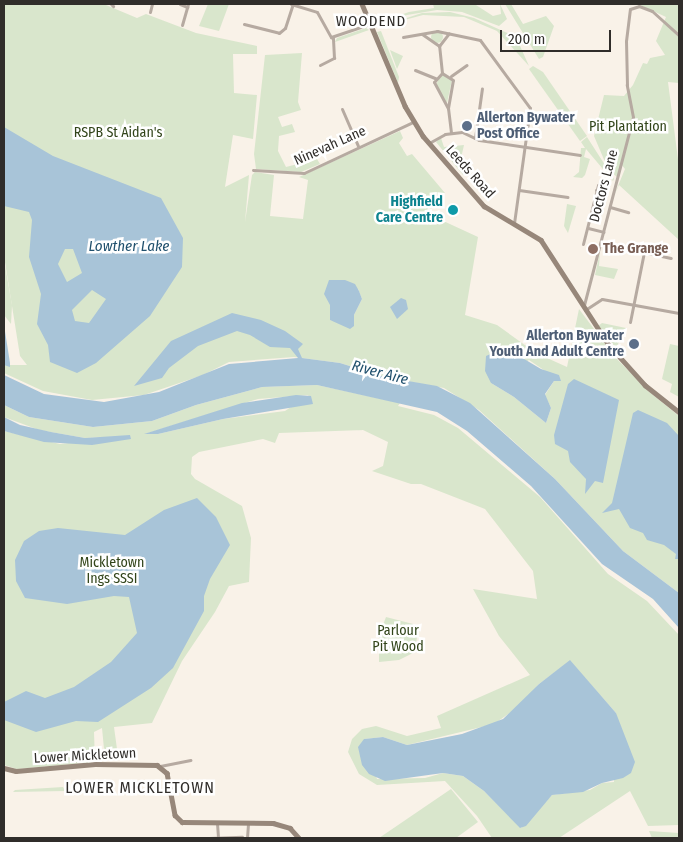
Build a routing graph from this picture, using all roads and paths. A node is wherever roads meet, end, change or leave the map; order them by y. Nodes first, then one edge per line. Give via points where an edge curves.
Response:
1 (152, 4) edge
2 (180, 4) edge
3 (292, 4) edge
4 (362, 4) edge
5 (188, 5) edge
6 (150, 12) dead end
7 (387, 18) dead end
8 (244, 24) dead end
9 (370, 24) junction
10 (182, 25) dead end
11 (450, 33) junction
12 (422, 34) junction
13 (679, 35) edge
14 (333, 37) junction
15 (403, 38) dead end
16 (438, 46) junction
17 (320, 65) dead end
18 (466, 66) dead end
19 (415, 70) dead end
20 (442, 73) junction
21 (451, 76) junction
22 (435, 78) junction
23 (482, 88) dead end
24 (448, 108) junction
25 (342, 109) dead end
26 (413, 122) junction
27 (451, 133) junction
28 (475, 138) junction
29 (429, 143) junction
30 (358, 146) junction
31 (525, 146) junction
32 (580, 154) dead end
33 (253, 170) dead end
34 (598, 185) dead end
35 (519, 190) junction
36 (596, 190) junction
37 (602, 192) dead end
38 (567, 197) dead end
39 (610, 207) junction
40 (628, 212) dead end
41 (514, 224) junction
42 (588, 228) junction
43 (604, 232) junction
44 (583, 244) dead end
45 (614, 246) dead end
46 (644, 252) junction
47 (671, 258) dead end
48 (633, 305) junction
49 (584, 309) junction
50 (679, 313) edge
51 (630, 322) dead end
52 (679, 412) edge
53 (190, 760) dead end
54 (160, 766) junction
55 (4, 768) edge
56 (248, 821) junction
57 (217, 822) junction
58 (242, 837) dead end
59 (209, 838) edge
60 (218, 838) edge
61 (247, 838) edge
62 (299, 838) edge

1 - 6 street
2 - 5 street
3 - 8 street via 285,28 280,33
3 - 14 street via 318,12 327,35
4 - 9 street, Leeds Road
5 - 10 street
7 - 9 street
9 - 14 street
9 - 26 street, Leeds Road
11 - 12 street
11 - 16 street
11 - 31 street via 480,40 530,108
12 - 15 street
12 - 16 street
13 - 39 street, Doctors Lane via 652,11 639,6 630,9 626,41 627,85 633,117
14 - 17 street via 334,58
16 - 20 street
18 - 21 street
19 - 22 street
20 - 21 street
20 - 22 street
21 - 24 street via 454,83
22 - 24 street via 435,85
23 - 28 street
24 - 27 street
25 - 30 street
26 - 29 street, Leeds Road
26 - 30 street, Ninevah Lane
27 - 28 street via 465,133
27 - 29 street
28 - 31 street
29 - 41 street, Leeds Road via 484,206
30 - 33 street, Ninevah Lane via 298,174
31 - 32 street
31 - 35 street
34 - 36 street
35 - 38 street
35 - 41 street
36 - 37 street
36 - 42 street
39 - 40 street
39 - 43 street, Doctors Lane
41 - 49 street, Leeds Road via 541,240
42 - 43 street
42 - 44 street
43 - 49 street, Doctors Lane
45 - 46 street
46 - 47 street
46 - 48 street
48 - 49 street via 602,299
48 - 50 street
48 - 51 street
49 - 52 street, Leeds Road via 609,345 645,385
53 - 54 street
54 - 55 street, Lower Mickletown via 106,764 16,771
54 - 57 street via 169,778 176,818 190,824
56 - 57 street
56 - 61 street
56 - 62 street via 287,827
57 - 60 street
58 - 60 street
59 - 60 street

